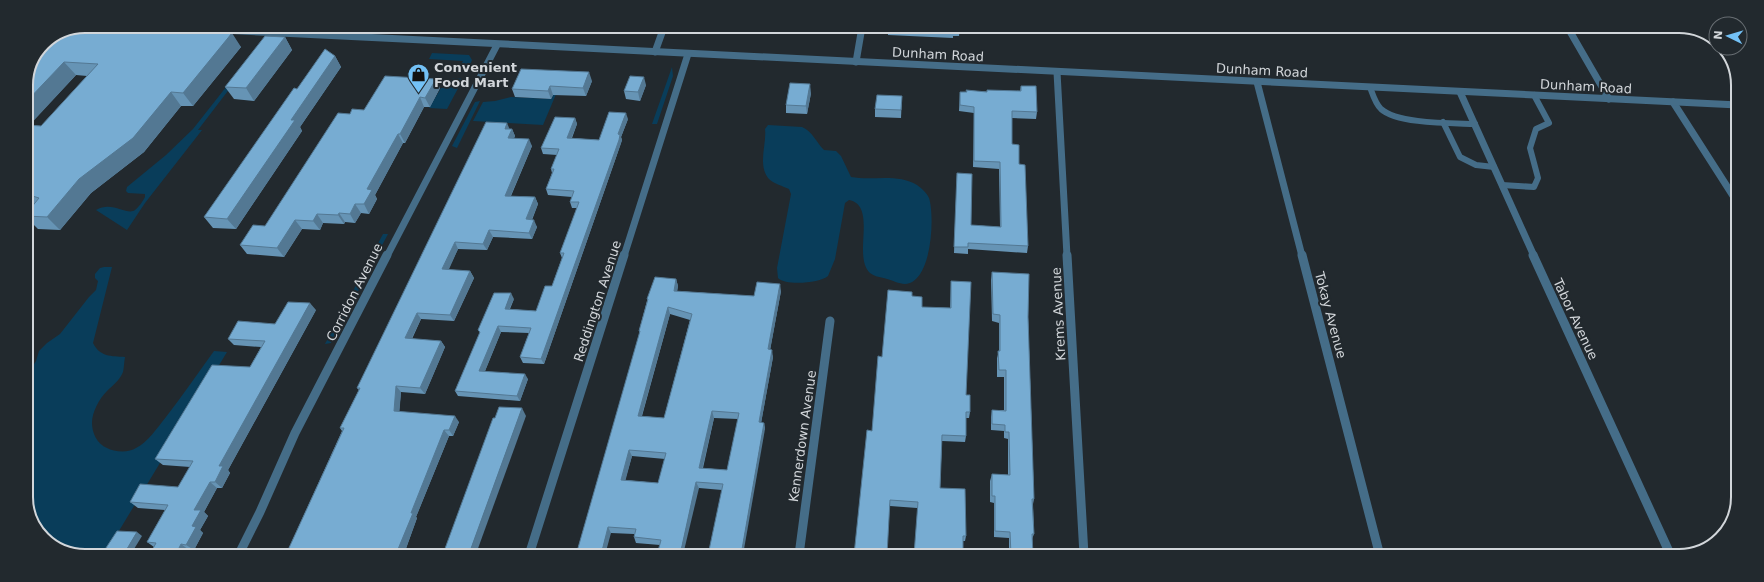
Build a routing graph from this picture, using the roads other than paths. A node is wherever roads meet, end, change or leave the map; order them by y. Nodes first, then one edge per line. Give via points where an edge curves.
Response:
1 (270, 33) edge
2 (662, 33) edge
3 (861, 33) edge
4 (1571, 33) edge
5 (497, 45) junction
6 (655, 52) junction
7 (688, 54) junction
8 (856, 62) junction
9 (1057, 72) junction
10 (1257, 82) junction
11 (1370, 87) junction
12 (1460, 92) junction
13 (1534, 95) junction
14 (1609, 99) junction
15 (1673, 102) junction
16 (1731, 105) edge
17 (1444, 122) junction
18 (1475, 124) junction
19 (1494, 168) junction
20 (1502, 185) junction
21 (1731, 193) edge
22 (830, 321) dead end
23 (242, 549) edge
24 (531, 549) edge
25 (800, 549) edge
26 (1084, 549) edge
27 (1378, 549) edge
28 (1668, 549) edge

1 - 5 street, Dunham Road
2 - 6 street
3 - 8 street
4 - 14 street
5 - 6 street, Dunham Road
5 - 23 street, Corridon Avenue via 295,433
6 - 7 street, Dunham Road
7 - 8 street, Dunham Road
7 - 24 street, Reddington Avenue
8 - 9 street, Dunham Road
9 - 10 street, Dunham Road
9 - 26 street, Krems Avenue
10 - 11 street, Dunham Road
10 - 27 street, Tokay Avenue
11 - 12 street, Dunham Road
11 - 17 lane via 1384,112 1403,119
12 - 13 street, Dunham Road
12 - 18 street, Tabor Avenue
13 - 14 street, Dunham Road
13 - 20 lane via 1549,123 1536,129 1530,148 1538,178 1534,187
14 - 15 street, Dunham Road
15 - 16 street, Dunham Road
15 - 21 street
17 - 18 lane
17 - 19 lane via 1460,157
18 - 19 street, Tabor Avenue
19 - 20 street, Tabor Avenue
20 - 28 street, Tabor Avenue
22 - 25 street, Kennerdown Avenue

